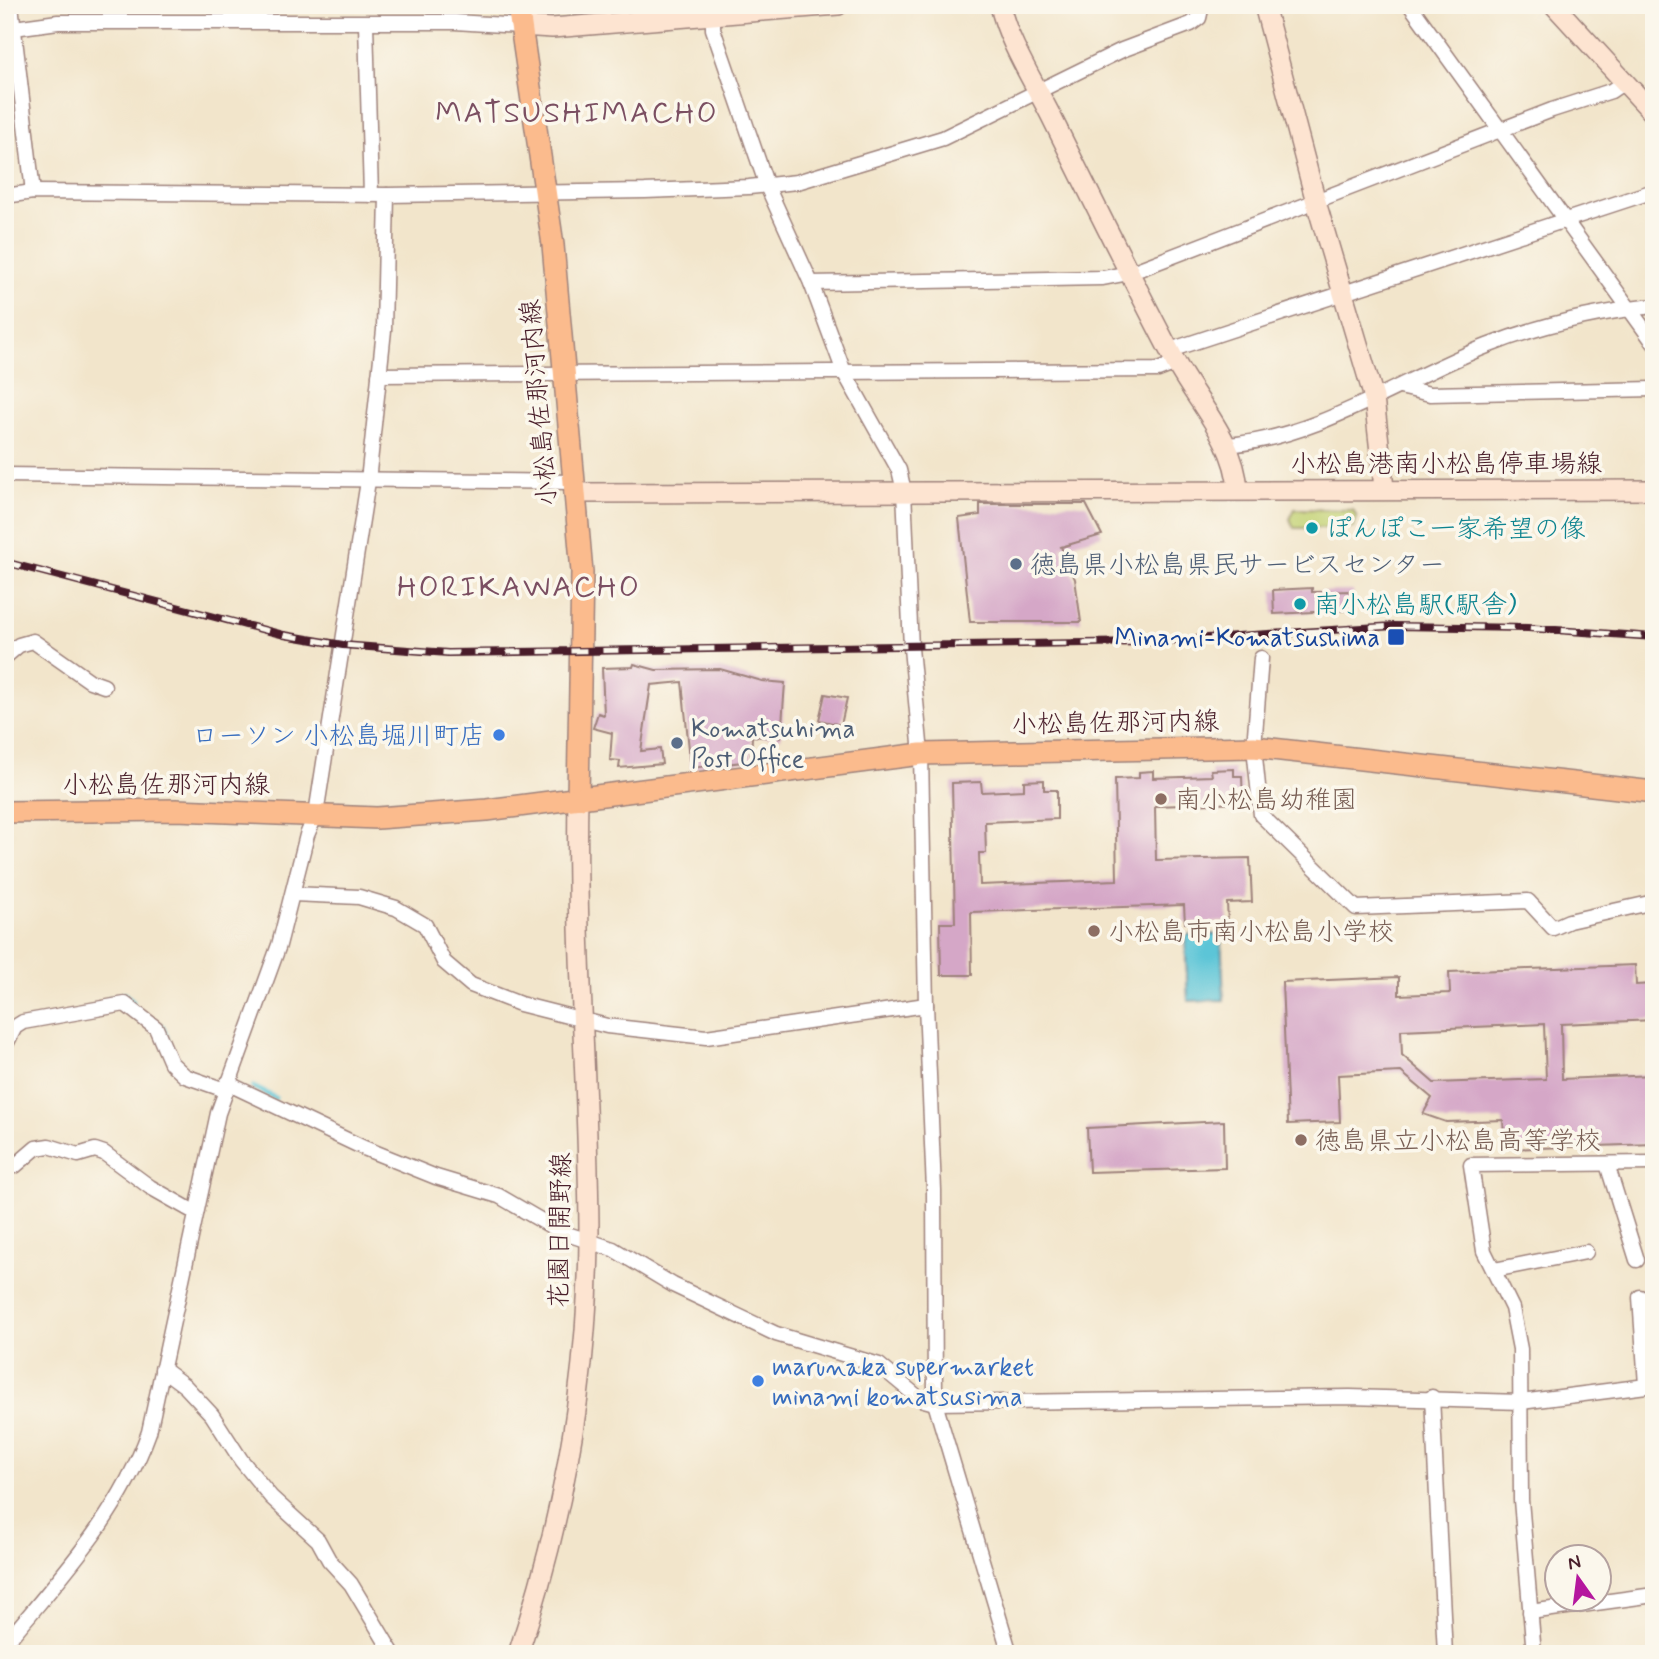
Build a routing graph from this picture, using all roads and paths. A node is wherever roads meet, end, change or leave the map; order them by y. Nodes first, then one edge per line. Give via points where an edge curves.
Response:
1 (11, 5) edge
2 (838, 5) edge
3 (1000, 5) edge
4 (1202, 5) edge
5 (1264, 5) edge
6 (1410, 5) edge
7 (1554, 5) edge
8 (713, 15) junction
9 (519, 16) edge
10 (366, 24) junction
11 (11, 38) edge
12 (1624, 82) junction
13 (1038, 90) junction
14 (1654, 114) edge
15 (1500, 130) junction
16 (767, 186) junction
17 (543, 191) junction
18 (1654, 191) edge
19 (33, 192) junction
20 (371, 195) junction
21 (387, 195) junction
22 (5, 196) edge
23 (1316, 202) junction
24 (1565, 220) junction
25 (1129, 274) junction
26 (811, 282) junction
27 (1343, 292) junction
28 (1654, 306) edge
29 (1628, 309) junction
30 (1654, 343) edge
31 (1173, 357) junction
32 (844, 372) junction
33 (379, 375) junction
34 (563, 376) junction
35 (1400, 387) junction
36 (1654, 389) edge
37 (1374, 398) junction
38 (1228, 445) junction
39 (5, 475) edge
40 (368, 481) junction
41 (574, 488) junction
42 (1384, 488) junction
43 (1238, 490) junction
44 (1654, 490) edge
45 (904, 491) junction
46 (5, 657) edge
47 (1261, 658) dead end
48 (104, 685) dead end
49 (1254, 747) junction
50 (921, 754) junction
51 (1654, 792) edge
52 (578, 799) junction
53 (5, 812) edge
54 (316, 814) junction
55 (293, 894) junction
56 (1654, 902) edge
57 (926, 1005) junction
58 (583, 1020) junction
59 (5, 1046) edge
60 (226, 1086) junction
61 (1654, 1163) edge
62 (1607, 1164) junction
63 (5, 1165) edge
64 (196, 1213) junction
65 (589, 1239) junction
66 (1586, 1252) dead end
67 (1637, 1260) dead end
68 (1494, 1270) junction
69 (1640, 1297) dead end
70 (162, 1369) junction
71 (1650, 1385) edge
72 (1432, 1397) junction
73 (1521, 1402) junction
74 (935, 1403) junction
75 (1654, 1595) edge
76 (1530, 1612) junction
77 (5, 1644) edge
78 (393, 1654) edge
79 (518, 1654) edge
80 (1010, 1654) edge
81 (1445, 1654) edge
82 (1534, 1654) edge

1 - 11 street
2 - 8 main road
3 - 13 main road
4 - 13 street via 1199,18 1191,24
5 - 23 main road
6 - 15 street
7 - 12 main road
8 - 9 main road via 552,28
8 - 16 street via 713,29
9 - 10 street
9 - 17 main road, 小松島佐那河内線
10 - 11 street via 58,22
10 - 20 street
11 - 19 street
12 - 14 main road
12 - 15 street via 1611,91
13 - 16 street via 943,138
13 - 25 main road
15 - 23 street
15 - 24 street
16 - 17 street
16 - 26 street
17 - 21 street
17 - 34 main road, 小松島佐那河内線 via 553,246
18 - 24 street
19 - 20 street
19 - 22 street
20 - 21 street
21 - 33 street
23 - 25 street
23 - 27 main road
24 - 27 street
24 - 29 street
25 - 26 street
25 - 31 main road
26 - 32 street
27 - 31 street
27 - 37 main road
28 - 29 street
29 - 30 street
29 - 35 street via 1574,319 1487,346
31 - 32 street via 1158,370
31 - 38 main road
32 - 34 street
32 - 45 street via 899,470
33 - 34 street
33 - 40 street
34 - 41 main road, 小松島佐那河内線
35 - 36 street via 1430,394
35 - 37 street
37 - 38 street via 1286,433
37 - 42 main road
38 - 43 main road via 1237,468
39 - 40 street
40 - 41 street
40 - 54 street
41 - 45 main road, 小松島港南小松島停車場線
41 - 52 main road, 小松島佐那河内線 via 582,572
42 - 43 main road, 小松島港南小松島停車場線
42 - 44 main road, 小松島港南小松島停車場線
43 - 45 main road, 小松島港南小松島停車場線
45 - 50 street
46 - 48 street via 33,640 90,681
47 - 49 street
49 - 50 main road, 小松島佐那河内線
49 - 51 main road, 小松島佐那河内線
49 - 56 street via 1261,815 1356,908 1528,901 1553,929 1569,921
50 - 52 main road, 小松島佐那河内線
50 - 57 street
52 - 54 main road, 小松島佐那河内線 via 377,818
52 - 58 main road, 花園日開野線
53 - 54 main road, 小松島佐那河内線
54 - 55 street via 306,835
55 - 58 street via 359,897 396,908 425,925 443,962 471,985 520,1004
55 - 60 street
57 - 58 street via 706,1037
57 - 74 street via 934,1190
58 - 65 main road, 花園日開野線
59 - 60 street via 23,1022 125,1004 156,1028 171,1063 185,1076
60 - 64 street
60 - 65 street via 364,1148 499,1196 561,1233
61 - 62 street
62 - 67 street
62 - 68 street via 1471,1165 1484,1251
63 - 64 street via 15,1166 36,1148 49,1146 78,1155 95,1150
64 - 70 street
65 - 74 street via 776,1334 879,1364 920,1399
65 - 79 main road, 花園日開野線 via 584,1342 568,1463 542,1580
66 - 68 street
68 - 73 street via 1512,1308 1520,1349
69 - 71 street
70 - 77 street via 135,1472 100,1529
70 - 78 street via 212,1415 271,1497 318,1540
71 - 73 street
72 - 73 street
72 - 74 street
72 - 81 street
73 - 76 street via 1521,1500
74 - 80 street
75 - 76 street
76 - 82 street

